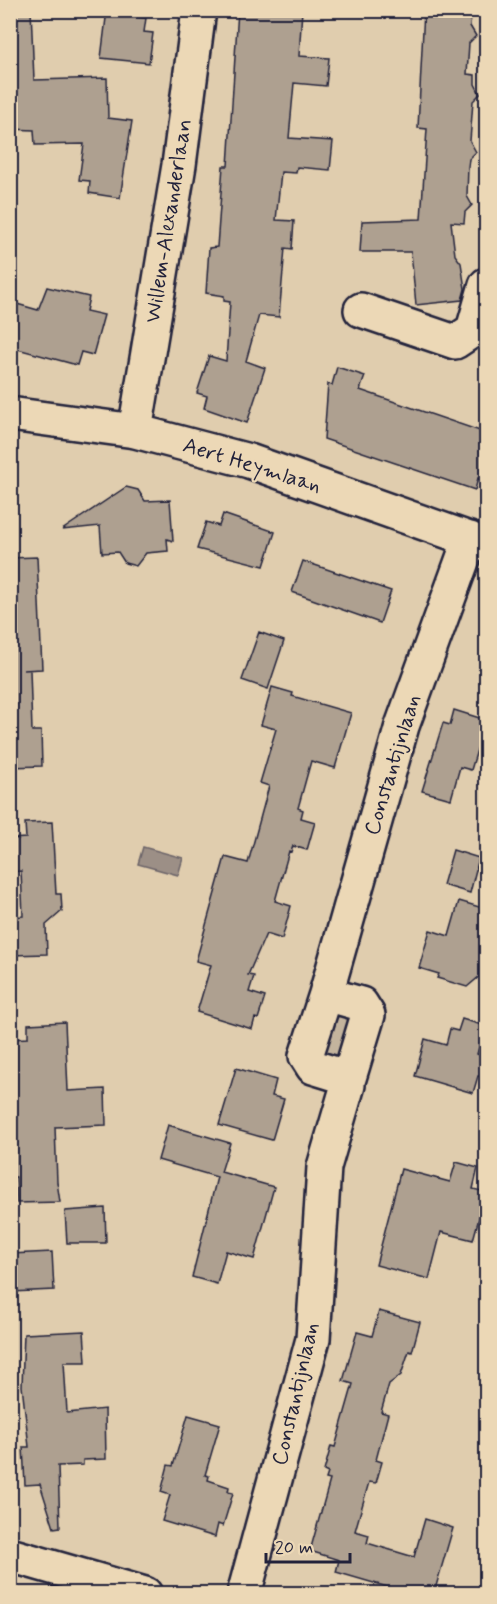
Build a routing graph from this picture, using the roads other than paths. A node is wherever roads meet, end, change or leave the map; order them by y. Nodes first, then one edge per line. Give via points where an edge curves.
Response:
1 (199, 10) edge
2 (486, 285) edge
3 (361, 310) dead end
4 (10, 414) edge
5 (135, 431) junction
6 (478, 542) edge
7 (326, 994) dead end
8 (348, 1085) dead end
9 (10, 1555) edge
10 (145, 1593) edge
11 (244, 1593) edge

1 - 5 street, Willem-Alexanderlaan via 179,165
2 - 3 street via 473,330 454,342
4 - 5 street, Aert Heymlaan
5 - 6 street, Aert Heymlaan via 249,461
6 - 7 street, Constantijnlaan via 402,726
8 - 11 street, Constantijnlaan via 324,1167 313,1339
9 - 10 street

